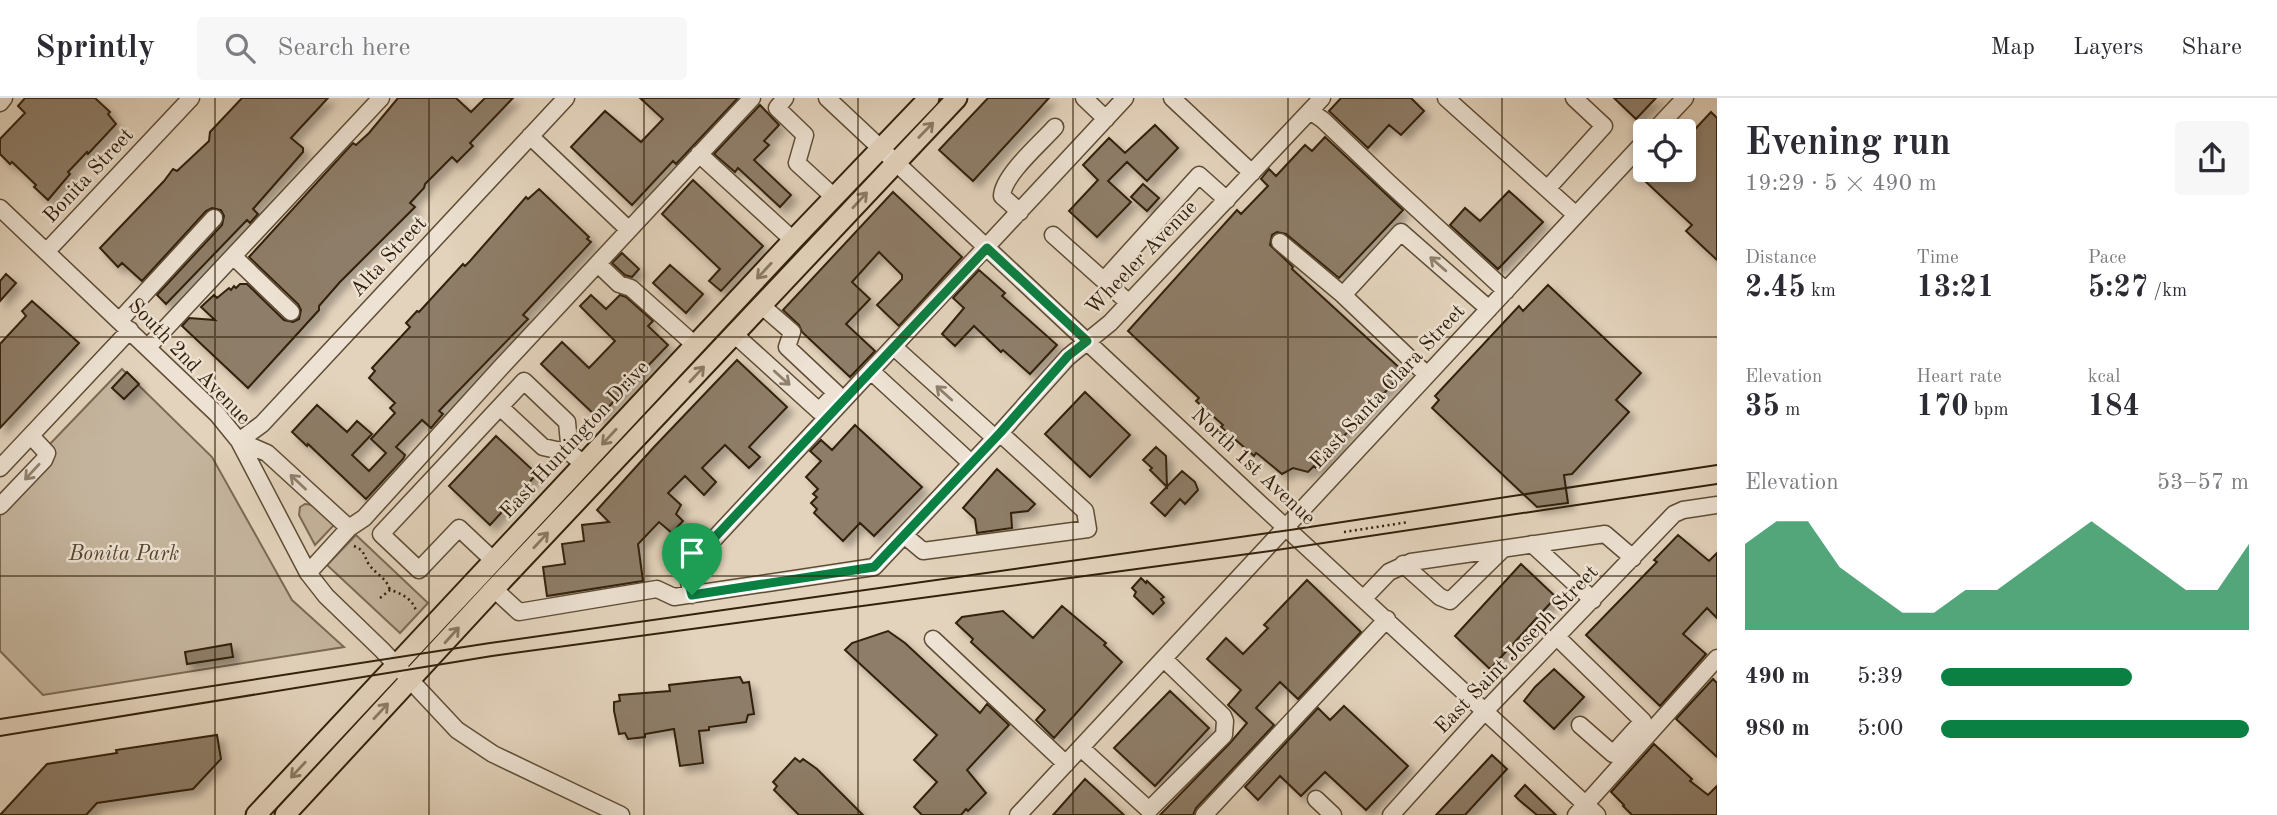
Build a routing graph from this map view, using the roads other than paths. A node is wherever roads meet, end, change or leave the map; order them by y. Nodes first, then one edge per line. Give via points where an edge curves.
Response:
1 (4, 98) edge
2 (191, 98) edge
3 (381, 98) edge
4 (566, 98) edge
5 (752, 98) edge
6 (785, 98) edge
7 (827, 98) edge
8 (929, 98) edge
9 (957, 98) edge
10 (1084, 98) edge
11 (1125, 98) edge
12 (1172, 98) edge
13 (1322, 98) edge
14 (1446, 98) edge
15 (1574, 98) edge
16 (1685, 98) edge
17 (0, 103) edge
18 (1310, 111) junction
19 (1106, 119) junction
20 (1665, 119) edge
21 (1055, 127) dead end
22 (530, 136) junction
23 (881, 149) junction
24 (699, 154) junction
25 (1633, 154) edge
26 (895, 163) junction
27 (1252, 173) junction
28 (1547, 189) junction
29 (834, 197) junction
30 (1227, 200) junction
31 (1, 210) edge
32 (1020, 212) junction
33 (1576, 215) junction
34 (214, 218) dead end
35 (629, 230) junction
36 (1053, 235) dead end
37 (793, 240) junction
38 (1280, 242) dead end
39 (987, 248) junction
40 (47, 251) junction
41 (233, 256) junction
42 (597, 264) junction
43 (1104, 280) junction
44 (1506, 291) junction
45 (1343, 295) junction
46 (1129, 303) junction
47 (1489, 309) junction
48 (767, 311) junction
49 (291, 312) dead end
50 (125, 325) junction
51 (740, 340) junction
52 (1087, 341) junction
53 (695, 345) junction
54 (148, 347) junction
55 (894, 347) junction
56 (504, 364) junction
57 (871, 371) junction
58 (1427, 375) junction
59 (524, 382) junction
60 (500, 407) junction
61 (31, 436) junction
62 (997, 436) junction
63 (239, 441) junction
64 (577, 458) junction
65 (971, 463) junction
66 (0, 468) edge
67 (1717, 505) edge
68 (0, 506) edge
69 (364, 518) junction
70 (1286, 527) junction
71 (349, 528) junction
72 (381, 534) junction
73 (904, 535) junction
74 (1532, 544) junction
75 (1503, 549) junction
76 (1633, 558) junction
77 (493, 560) junction
78 (1403, 564) junction
79 (308, 573) junction
80 (494, 589) junction
81 (692, 595) junction
82 (1364, 598) junction
83 (1593, 600) junction
84 (1387, 619) junction
85 (1558, 638) junction
86 (933, 639) dead end
87 (1717, 658) edge
88 (1164, 659) junction
89 (397, 665) junction
90 (411, 681) junction
91 (1485, 711) junction
92 (1580, 725) dead end
93 (1644, 729) junction
94 (1081, 748) junction
95 (1066, 764) junction
96 (1316, 799) dead end
97 (1587, 812) edge
98 (256, 815) edge
99 (285, 815) edge
100 (621, 815) edge
101 (1018, 815) edge
102 (1204, 815) edge
103 (1333, 815) edge
104 (1391, 815) edge

1 - 17 street
2 - 40 street, Bonita Street
3 - 41 street
4 - 22 street, Alta Street
5 - 24 street
6 - 29 street via 777,108 805,135 797,163
7 - 23 street, North 1st Avenue
8 - 23 main road, East Huntington Drive
26 -> 9 main road, East Huntington Drive
10 - 19 street
11 - 19 street
12 - 27 street
13 - 18 street, Wheeler Avenue
14 - 28 street
15 - 28 street via 1604,126
16 - 20 street
18 - 27 street, Wheeler Avenue
18 - 44 street
19 - 32 street
21 - 32 street via 1003,189 1002,196
22 - 35 street
22 - 63 street, Alta Street via 262,424
23 - 26 street, North 1st Avenue
23 - 29 main road, East Huntington Drive
24 - 35 street
24 - 37 street
25 - 33 street, East Santa Clara Street
26 - 39 street, North 1st Avenue
48 -> 26 main road, East Huntington Drive
27 - 30 street, Wheeler Avenue
28 - 33 street
29 - 37 main road, East Huntington Drive
30 - 43 street via 1199,175
30 - 46 street, Wheeler Avenue
31 - 40 street, South 2nd Avenue
32 - 39 street
33 - 44 street, East Santa Clara Street
34 - 50 street
35 - 42 street
36 - 43 street
37 -> 53 main road, East Huntington Drive
38 - 45 street
39 - 52 street, North 1st Avenue
39 - 55 street
40 - 50 street, South 2nd Avenue
41 - 49 street
41 - 54 street
42 - 53 street via 619,284 632,288
42 - 56 street
43 - 46 street
44 - 47 street, East Santa Clara Street
47 -> 45 street via 1401,232
45 - 58 street
46 - 52 street, Wheeler Avenue
47 - 58 street, East Santa Clara Street
48 - 51 main road, East Huntington Drive
51 -> 48 street via 819,411 836,393
50 - 54 street, South 2nd Avenue
50 - 61 street
80 -> 51 main road, East Huntington Drive
52 - 62 street, Wheeler Avenue
52 - 70 street, North 1st Avenue
53 -> 64 main road, East Huntington Drive
54 - 63 street, South 2nd Avenue
55 - 57 street
62 -> 55 street
56 - 59 street
56 - 69 street
57 - 65 street
57 - 81 street via 685,569
58 - 70 street, East Santa Clara Street
59 - 60 street
59 - 64 street via 567,422
60 - 64 street via 544,447
60 - 72 street
61 - 66 street
61 -> 68 street via 47,453 44,460
62 - 65 street, Wheeler Avenue
62 - 73 street via 1085,511 1088,529 923,551
71 -> 63 street via 267,453
63 - 79 street, South 2nd Avenue
64 - 77 main road, East Huntington Drive
65 - 73 street, Wheeler Avenue
67 - 76 street, East Saint Joseph Street via 1674,514
69 - 71 street
69 - 72 street
70 - 82 street, North 1st Avenue
70 - 88 street, East Santa Clara Street
71 - 79 street
72 - 77 street via 419,570 459,528
73 - 81 street, Wheeler Avenue via 874,567
74 - 75 street
74 - 76 street via 1605,534
74 - 83 street
75 - 78 street
75 - 78 street via 1450,601
76 - 83 street, East Saint Joseph Street
77 - 89 main road, East Huntington Drive
78 - 82 street
79 - 89 street, South 2nd Avenue
80 - 81 street via 519,612 657,589 674,597
90 -> 80 main road, East Huntington Drive
82 - 84 street, North 1st Avenue
83 - 85 street, East Saint Joseph Street
84 - 91 street, North 1st Avenue
84 - 102 street
85 - 91 street, East Saint Joseph Street
85 - 93 street via 1643,721
86 - 95 street
87 - 93 street
88 - 94 street, East Santa Clara Street
88 - 94 street via 1223,716 1224,735 1149,810
89 - 90 street, South 2nd Avenue
89 -> 98 main road, East Huntington Drive
99 -> 90 main road, East Huntington Drive
90 - 100 street, South 2nd Avenue via 457,730 493,754
91 - 97 street, North 1st Avenue
91 - 104 street, East Saint Joseph Street
92 - 93 street via 1612,754
93 - 97 street
94 - 95 street, East Santa Clara Street
95 - 101 street, East Santa Clara Street
96 - 103 street

